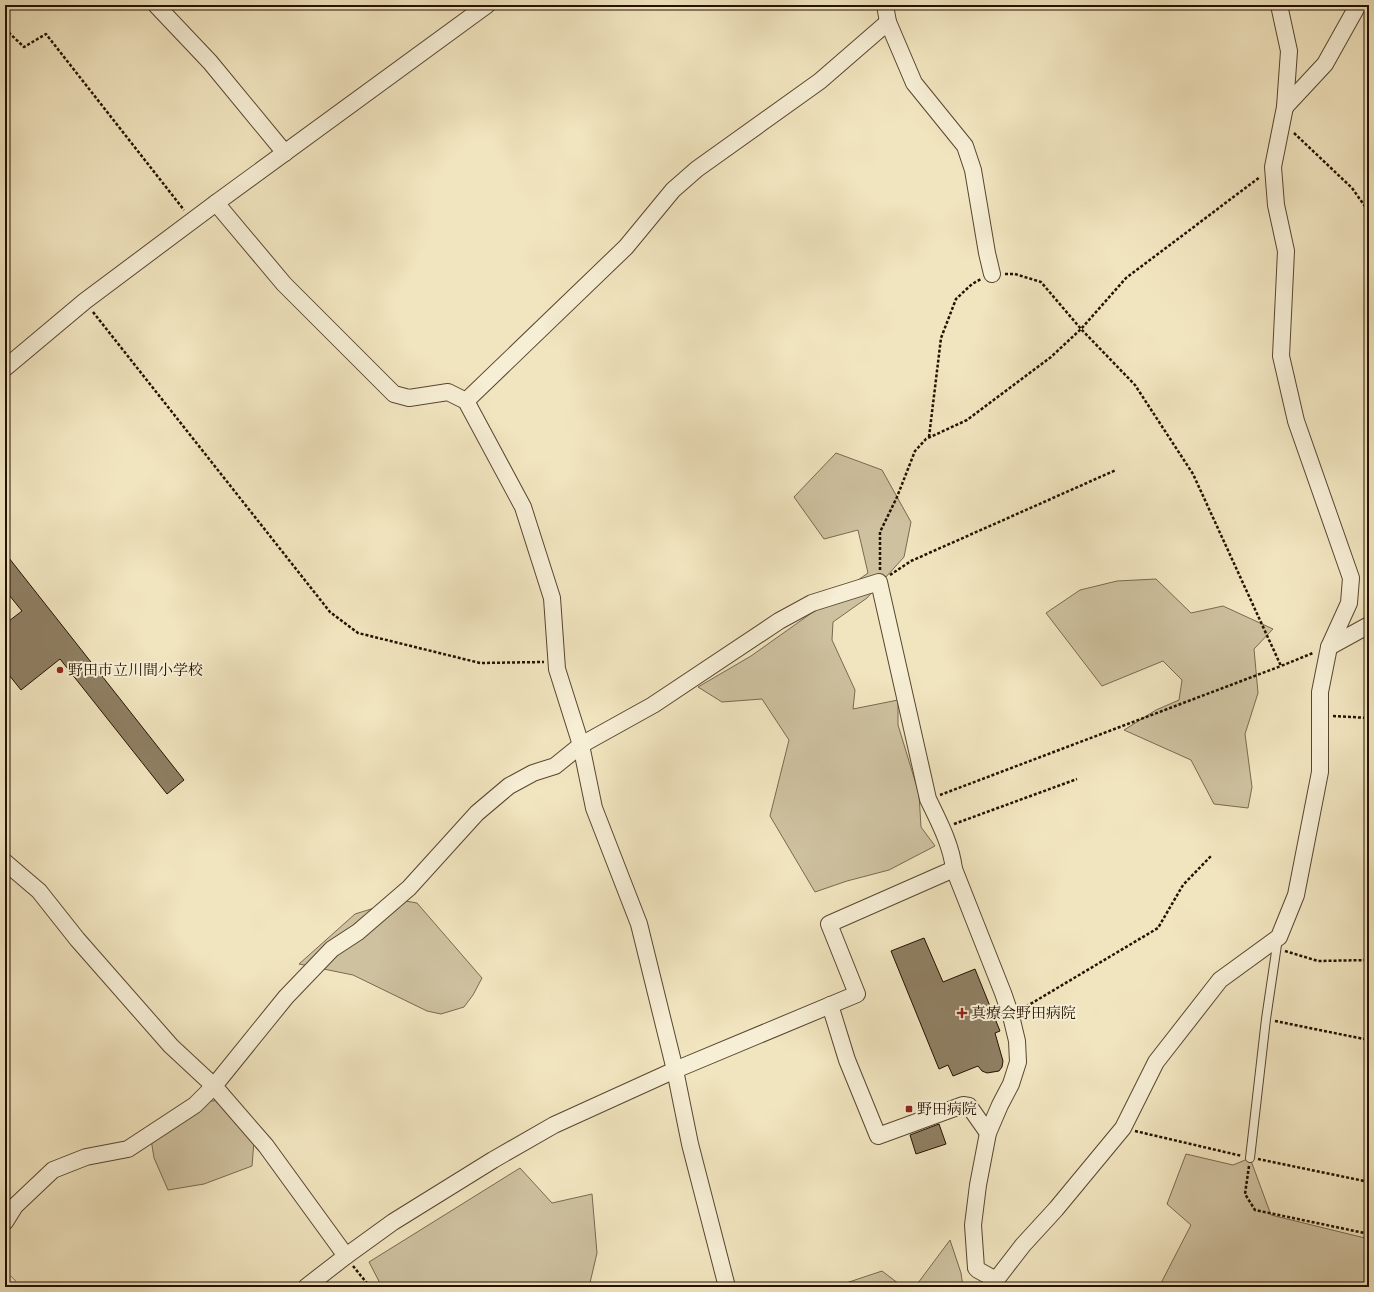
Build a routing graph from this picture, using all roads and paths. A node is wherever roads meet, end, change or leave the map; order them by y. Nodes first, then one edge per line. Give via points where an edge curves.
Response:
1 (156, 5) edge
2 (487, 5) edge
3 (885, 5) edge
4 (1279, 5) edge
5 (1358, 5) edge
6 (888, 22) junction
7 (5, 29) edge
8 (1284, 114) junction
9 (285, 153) junction
10 (1274, 167) junction
11 (216, 203) junction
12 (1369, 212) edge
13 (193, 221) junction
14 (992, 274) junction
15 (85, 301) junction
16 (1081, 329) junction
17 (5, 368) edge
18 (466, 401) junction
19 (929, 437) junction
20 (1116, 470) dead end
21 (879, 582) junction
22 (1369, 625) edge
23 (1329, 647) junction
24 (556, 662) junction
25 (1281, 666) junction
26 (1321, 716) junction
27 (1369, 718) edge
28 (581, 745) junction
29 (1077, 779) dead end
30 (928, 799) junction
31 (942, 829) junction
32 (1210, 856) dead end
33 (5, 862) edge
34 (954, 869) junction
35 (1278, 943) junction
36 (1369, 960) edge
37 (830, 1005) junction
38 (1011, 1016) junction
39 (1266, 1019) junction
40 (1369, 1040) edge
41 (675, 1070) junction
42 (214, 1086) junction
43 (988, 1133) junction
44 (1250, 1158) joint
45 (5, 1222) edge
46 (1369, 1234) edge
47 (346, 1256) junction
48 (994, 1283) edge
49 (5, 1284) edge
50 (8, 1287) edge
51 (306, 1287) edge
52 (370, 1287) edge
53 (727, 1287) edge

1 - 9 street via 210,62
2 - 9 street
3 - 6 street
4 - 8 street via 1289,51
5 - 8 street via 1325,64
6 - 14 street via 914,83 965,146 973,170
6 - 18 street via 820,81 697,169 673,190 626,247
7 - 13 path via 24,47 46,34
8 - 10 street
8 - 12 path via 1352,188
9 - 11 street
10 - 16 path via 1126,278
10 - 23 street via 1276,205 1286,251 1281,356 1296,421 1351,578 1350,603
11 - 13 street
11 - 18 street via 284,284 394,394 409,398 448,392
13 - 15 street
14 - 16 path via 1016,274 1041,282
14 - 19 path via 972,284 956,299 941,338
15 - 17 street
15 - 24 path via 330,612 358,633 480,663
16 - 19 path via 1051,357 968,420
16 - 25 path via 1135,385 1193,474
18 - 24 street via 523,506 552,598
19 - 21 path via 915,451 880,532
20 - 21 path via 911,561
21 - 28 street via 812,603 779,621 653,705
21 - 30 street
22 - 23 street
23 - 25 path
23 - 26 street via 1320,692
24 - 28 street
25 - 30 path
26 - 27 path
26 - 35 street via 1320,772 1296,895
28 - 41 street via 594,808 639,924
28 - 42 street via 555,766 533,773 508,786 477,813 409,888 358,932 332,949 286,997
29 - 31 path
30 - 31 street
31 - 34 street
32 - 38 path via 1183,885 1158,928
33 - 42 street via 39,891 77,940 171,1046
34 - 37 street via 829,924 857,994
34 - 38 street
35 - 36 path via 1318,961
35 - 39 lane
35 - 48 street via 1220,980 1156,1062 1123,1128 1023,1245
37 - 41 street
37 - 43 street via 847,1060 878,1136 963,1105 969,1106
38 - 43 street via 1017,1041 1018,1062 1011,1084
39 - 40 path
39 - 44 lane
41 - 47 street via 524,1141 393,1222
41 - 53 street via 690,1144
42 - 45 street via 195,1105 128,1148 86,1158 53,1170 15,1206
42 - 47 street via 266,1146
43 - 48 street via 973,1225 976,1268
44 - 46 path via 1245,1194 1255,1210
47 - 51 street
47 - 52 path
49 - 50 street

